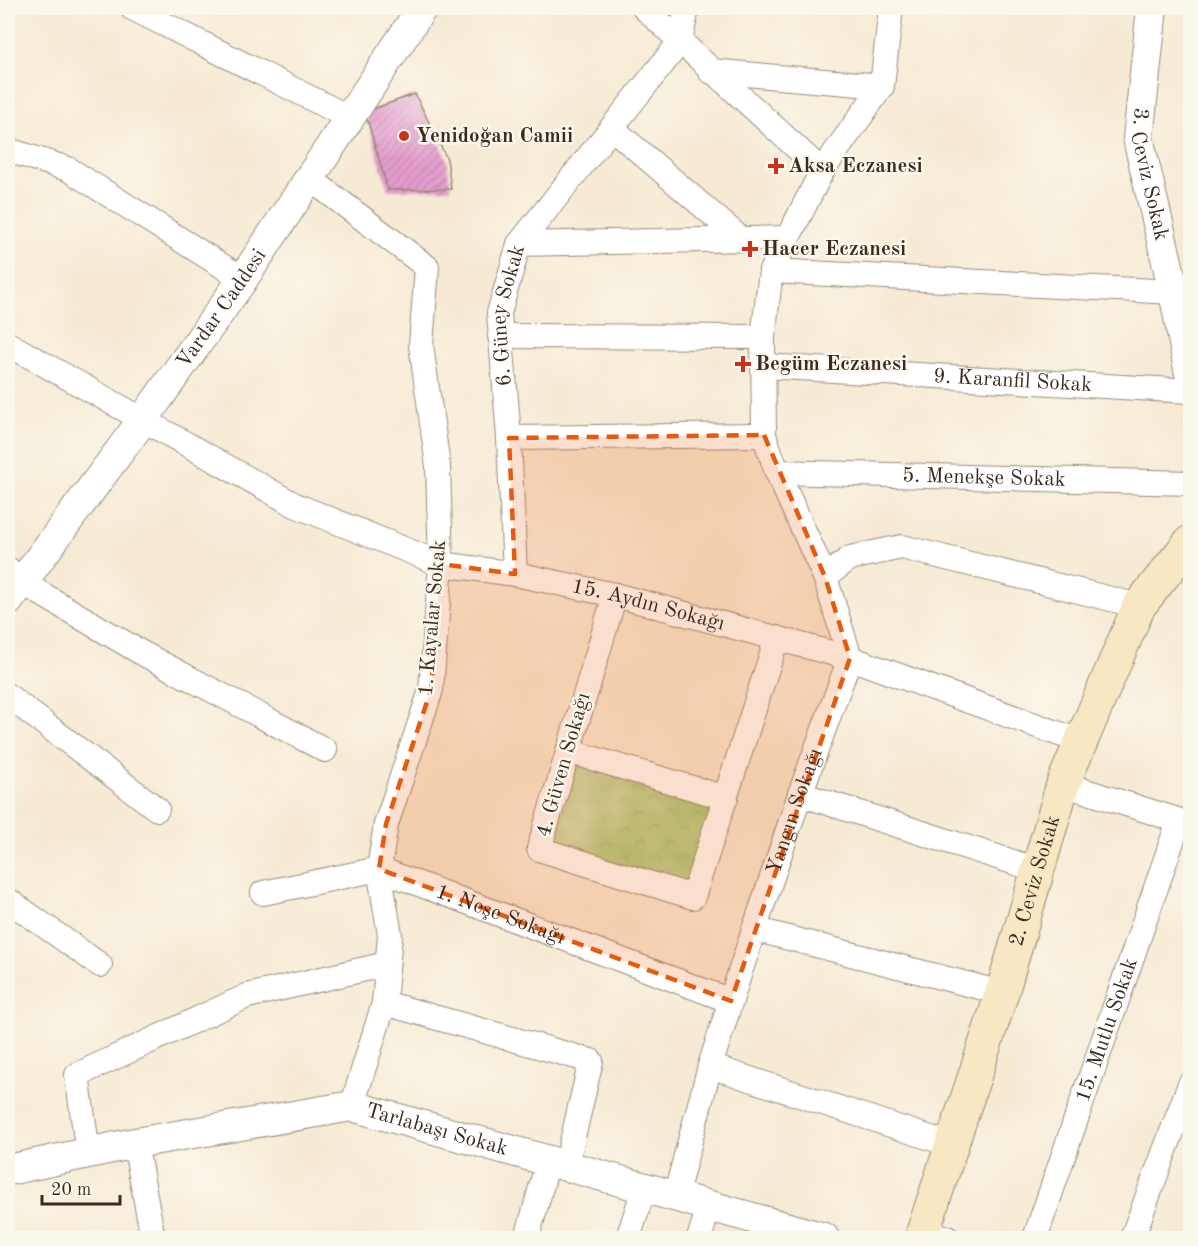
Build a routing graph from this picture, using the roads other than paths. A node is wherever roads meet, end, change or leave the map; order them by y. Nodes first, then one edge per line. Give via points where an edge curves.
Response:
1 (132, 8) edge
2 (422, 8) edge
3 (644, 8) edge
4 (687, 8) edge
5 (891, 8) edge
6 (1152, 8) edge
7 (680, 42) junction
8 (710, 71) junction
9 (882, 86) junction
10 (348, 117) junction
11 (612, 128) junction
12 (8, 150) edge
13 (822, 171) junction
14 (309, 178) junction
15 (788, 238) junction
16 (741, 239) junction
17 (519, 244) junction
18 (771, 270) junction
19 (243, 279) junction
20 (1174, 292) junction
21 (500, 336) junction
22 (763, 338) junction
23 (8, 344) edge
24 (764, 366) junction
25 (1191, 374) edge
26 (1191, 391) edge
27 (142, 421) junction
28 (764, 435) junction
29 (509, 438) junction
30 (777, 472) junction
31 (1191, 483) edge
32 (1191, 542) edge
33 (441, 564) junction
34 (515, 574) junction
35 (825, 578) junction
36 (13, 584) edge
37 (615, 595) junction
38 (1139, 606) junction
39 (777, 638) junction
40 (850, 658) junction
41 (8, 696) edge
42 (1079, 741) junction
43 (325, 750) dead end
44 (568, 751) junction
45 (1063, 784) junction
46 (800, 794) junction
47 (726, 798) junction
48 (157, 809) dead end
49 (1185, 823) edge
50 (379, 869) junction
51 (1038, 870) junction
52 (262, 893) dead end
53 (8, 900) edge
54 (754, 929) junction
55 (100, 964) dead end
56 (387, 964) junction
57 (1002, 993) junction
58 (731, 1001) junction
59 (384, 1003) junction
60 (710, 1066) junction
61 (1191, 1084) edge
62 (352, 1106) junction
63 (135, 1143) junction
64 (952, 1144) junction
65 (88, 1153) junction
66 (557, 1165) junction
67 (8, 1170) edge
68 (644, 1189) junction
69 (675, 1197) junction
70 (709, 1208) junction
71 (930, 1236) edge
72 (809, 1237) edge
73 (153, 1239) edge
74 (527, 1239) edge
75 (628, 1239) edge
76 (699, 1239) edge
77 (1035, 1239) edge
78 (1132, 1239) edge

1 - 10 street
2 - 10 street, Vardar Caddesi
3 - 7 street
4 - 7 street
5 - 9 street
6 - 20 street, 3. Ceviz Sokak via 1138,138
7 - 8 street
7 - 11 street, 6. Güney Sokak
8 - 9 street
8 - 13 street
9 - 13 street
10 - 14 street, Vardar Caddesi
11 - 16 street
11 - 17 street, 6. Güney Sokak
12 - 19 street via 68,169
13 - 15 street
14 - 19 street, Vardar Caddesi
14 - 33 street, 1. Kayalar Sokak via 427,267 421,345 438,465
15 - 16 street
15 - 18 street
16 - 17 street
17 - 21 street, 6. Güney Sokak via 499,313
18 - 20 street
18 - 22 street
19 - 27 street, Vardar Caddesi
20 - 25 street, 3. Ceviz Sokak
21 - 22 street
21 - 29 street, 6. Güney Sokak
22 - 24 street
23 - 27 street, 15. Aydın Sokağı
24 - 26 street, 9. Karanfil Sokak
24 - 28 street
27 - 33 street, 15. Aydın Sokağı via 295,505
27 - 36 street, Vardar Caddesi
28 - 29 street
28 - 30 street
29 - 34 street, 6. Güney Sokak
30 - 31 street, 5. Menekşe Sokak
30 - 35 street
32 - 38 main road, 2. Ceviz Sokak
33 - 34 street, 15. Aydın Sokağı
33 - 50 street, 1. Kayalar Sokak via 431,690 386,824
34 - 37 street, 15. Aydın Sokağı
35 - 38 street via 850,558 902,547
35 - 40 street
36 - 43 street
37 - 39 street, 15. Aydın Sokağı
37 - 44 street, 4. Güven Sokağı
38 - 42 main road, 2. Ceviz Sokak
39 - 40 street, 15. Aydın Sokağı
39 - 47 street
40 - 42 street, 15. Aydın Sokağı
40 - 46 street, Yangın Sokağı
41 - 48 street
42 - 45 main road, 2. Ceviz Sokak
44 - 47 street
44 - 47 street, 4. Güven Sokağı via 539,849 693,897
45 - 49 street
45 - 51 main road, 2. Ceviz Sokak
46 - 51 street
46 - 54 street, Yangın Sokağı
49 - 77 street, 15. Mutlu Sokak
50 - 52 street
50 - 56 street, 1. Kayalar Sokak via 390,935
50 - 58 street, 1. Neşe Sokağı
51 - 57 main road, 2. Ceviz Sokak
53 - 55 street
54 - 57 street
54 - 58 street, Yangın Sokağı
56 - 59 street, 1. Kayalar Sokak
56 - 65 street via 247,996 77,1075
57 - 64 main road, 2. Ceviz Sokak
58 - 60 street, Yangın Sokağı
59 - 62 street, 1. Kayalar Sokak
59 - 66 street via 591,1061
60 - 64 street
60 - 69 street, Yangın Sokağı
61 - 78 street
62 - 63 street, Tarlabaşı Sokak
62 - 66 street, Tarlabaşı Sokak
63 - 65 street, Tarlabaşı Sokak
63 - 73 street
64 - 71 main road, 2. Ceviz Sokak
65 - 67 street, Tarlabaşı Sokak
66 - 68 street, Tarlabaşı Sokak
66 - 74 street
68 - 69 street, Tarlabaşı Sokak
68 - 75 street
69 - 70 street, Tarlabaşı Sokak
70 - 72 street, Tarlabaşı Sokak
70 - 76 street

